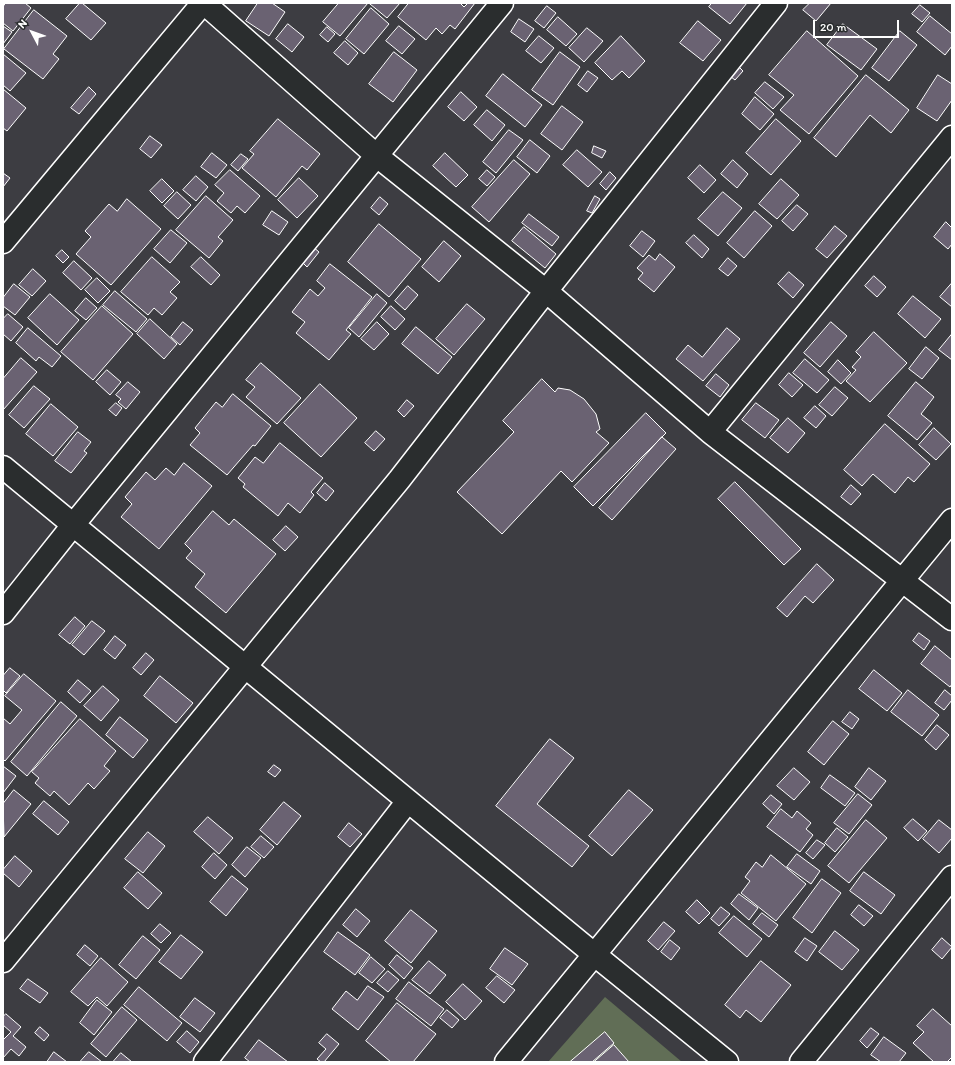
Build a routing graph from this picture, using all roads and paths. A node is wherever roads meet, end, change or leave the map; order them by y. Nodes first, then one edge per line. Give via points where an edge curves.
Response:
1 (203, 3) edge
2 (502, 3) edge
3 (776, 3) edge
4 (952, 137) edge
5 (377, 156) junction
6 (3, 242) edge
7 (546, 291) junction
8 (710, 432) junction
9 (3, 467) edge
10 (952, 520) edge
11 (73, 525) junction
12 (903, 581) junction
13 (3, 613) edge
14 (952, 619) edge
15 (245, 667) junction
16 (408, 801) junction
17 (952, 877) edge
18 (595, 955) junction
19 (3, 961) edge
20 (205, 1062) edge
21 (506, 1062) edge
22 (727, 1062) edge
23 (801, 1062) edge

1 - 5 street
1 - 6 street
2 - 5 street
3 - 7 street
4 - 8 street
5 - 7 street
5 - 11 street
7 - 8 street
7 - 15 street via 399,480
8 - 12 street
9 - 11 street
10 - 12 street
11 - 13 street
11 - 15 street
12 - 14 street
12 - 18 street
15 - 16 street
15 - 19 street
16 - 18 street
16 - 20 street
17 - 23 street
18 - 21 street
18 - 22 street

